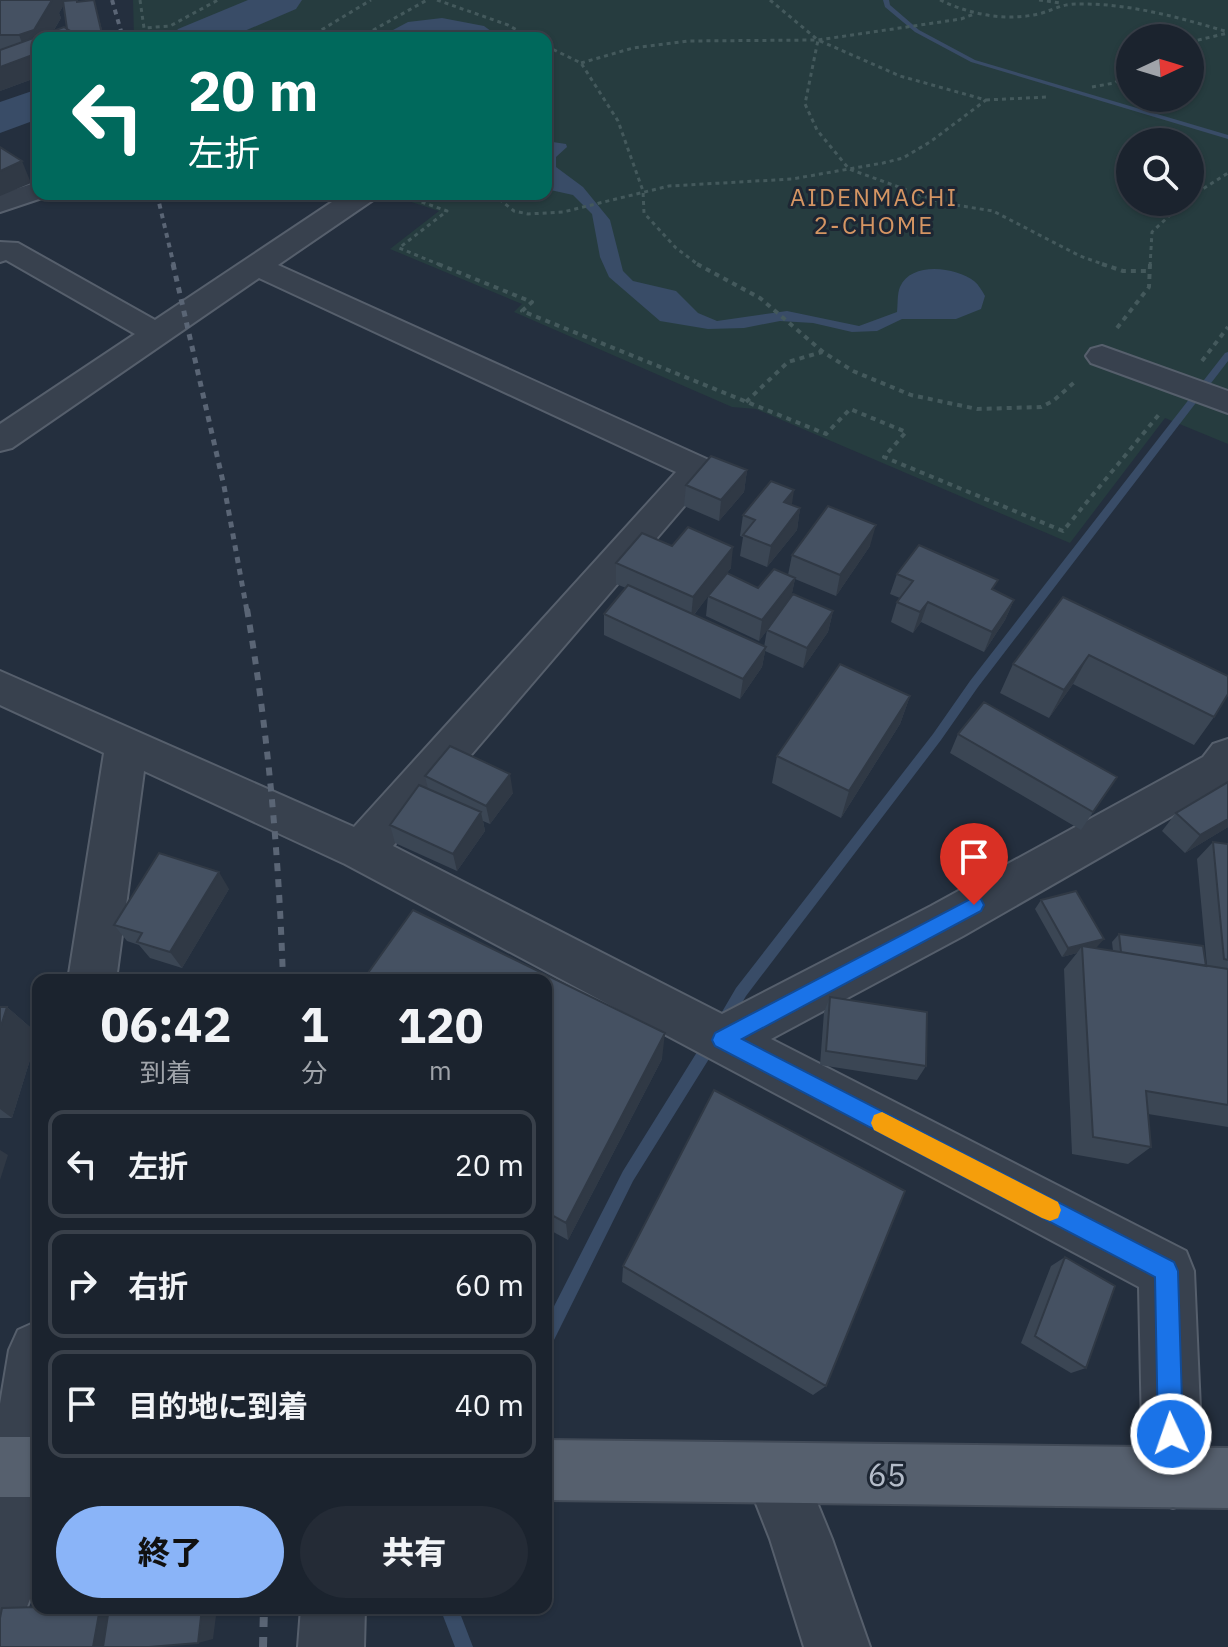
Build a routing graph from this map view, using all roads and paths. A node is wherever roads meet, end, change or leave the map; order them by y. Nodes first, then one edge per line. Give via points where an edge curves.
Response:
1 (140, 0) edge
2 (218, 0) edge
3 (371, 0) edge
4 (427, 0) edge
5 (437, 0) edge
6 (770, 0) edge
7 (940, 0) edge
8 (1039, 0) edge
9 (1125, 0) edge
10 (1061, 3) junction
11 (1116, 8) junction
12 (974, 14) junction
13 (318, 32) edge
14 (370, 32) edge
15 (520, 32) edge
16 (1228, 33) edge
17 (1204, 39) edge
18 (818, 40) junction
19 (552, 49) edge
20 (581, 63) junction
21 (1116, 82) edge
22 (1092, 87) dead end
23 (1047, 97) dead end
24 (986, 100) junction
25 (849, 169) junction
26 (1228, 173) edge
27 (1204, 188) edge
28 (643, 191) junction
29 (32, 192) edge
30 (354, 200) edge
31 (416, 200) edge
32 (500, 200) edge
33 (0, 204) edge
34 (1169, 216) edge
35 (0, 253) edge
36 (256, 266) junction
37 (1149, 271) junction
38 (157, 334) junction
39 (823, 352) junction
40 (1102, 356) junction
41 (1182, 386) junction
42 (746, 402) junction
43 (1228, 403) edge
44 (0, 440) edge
45 (0, 687) edge
46 (126, 746) junction
47 (1228, 756) edge
48 (361, 851) junction
49 (93, 974) edge
50 (722, 1040) junction
51 (32, 1387) edge
52 (19, 1467) edge
53 (552, 1470) edge
54 (774, 1473) junction
55 (1201, 1478) edge
56 (0, 1594) edge
57 (333, 1614) edge
58 (331, 1647) edge
59 (837, 1647) edge

1 - 2 path via 144,28 170,26
3 - 13 path
4 - 14 path
5 - 15 path
6 - 18 path
7 - 12 path
8 - 10 path
9 - 11 path
10 - 11 path
10 - 12 path via 1027,16
11 - 16 path via 1158,13
12 - 18 path
16 - 17 path
18 - 20 path via 688,41 633,48
18 - 24 path via 929,88
18 - 25 path via 805,104 817,130
19 - 20 path
20 - 28 path via 618,121
21 - 22 path
23 - 24 path
24 - 25 path via 903,158
25 - 28 path
25 - 37 path via 943,203 993,211 1080,256 1123,271
26 - 27 path
28 - 32 path via 563,212 528,214
28 - 39 path via 644,213 676,248 760,298
29 - 33 street
30 - 36 street
31 - 42 path via 447,211 399,248 532,302 522,311
34 - 37 path via 1152,232
35 - 38 street via 8,249
36 - 38 street
36 - 48 street via 699,469
37 - 40 path via 1149,287
38 - 44 street
39 - 40 path via 911,395 977,409 1041,407
39 - 42 path via 799,354
40 - 41 street
41 - 42 path via 1063,531 884,457 906,432 850,409 826,434
41 - 43 street
45 - 46 street
46 - 48 street
46 - 49 street
47 - 50 street via 1218,769
48 - 50 street
50 - 55 street via 1166,1271
51 - 52 street
52 - 56 street
53 - 54 main road, 65 / 65
54 - 55 main road, 65 / 65
54 - 59 street
57 - 58 street

